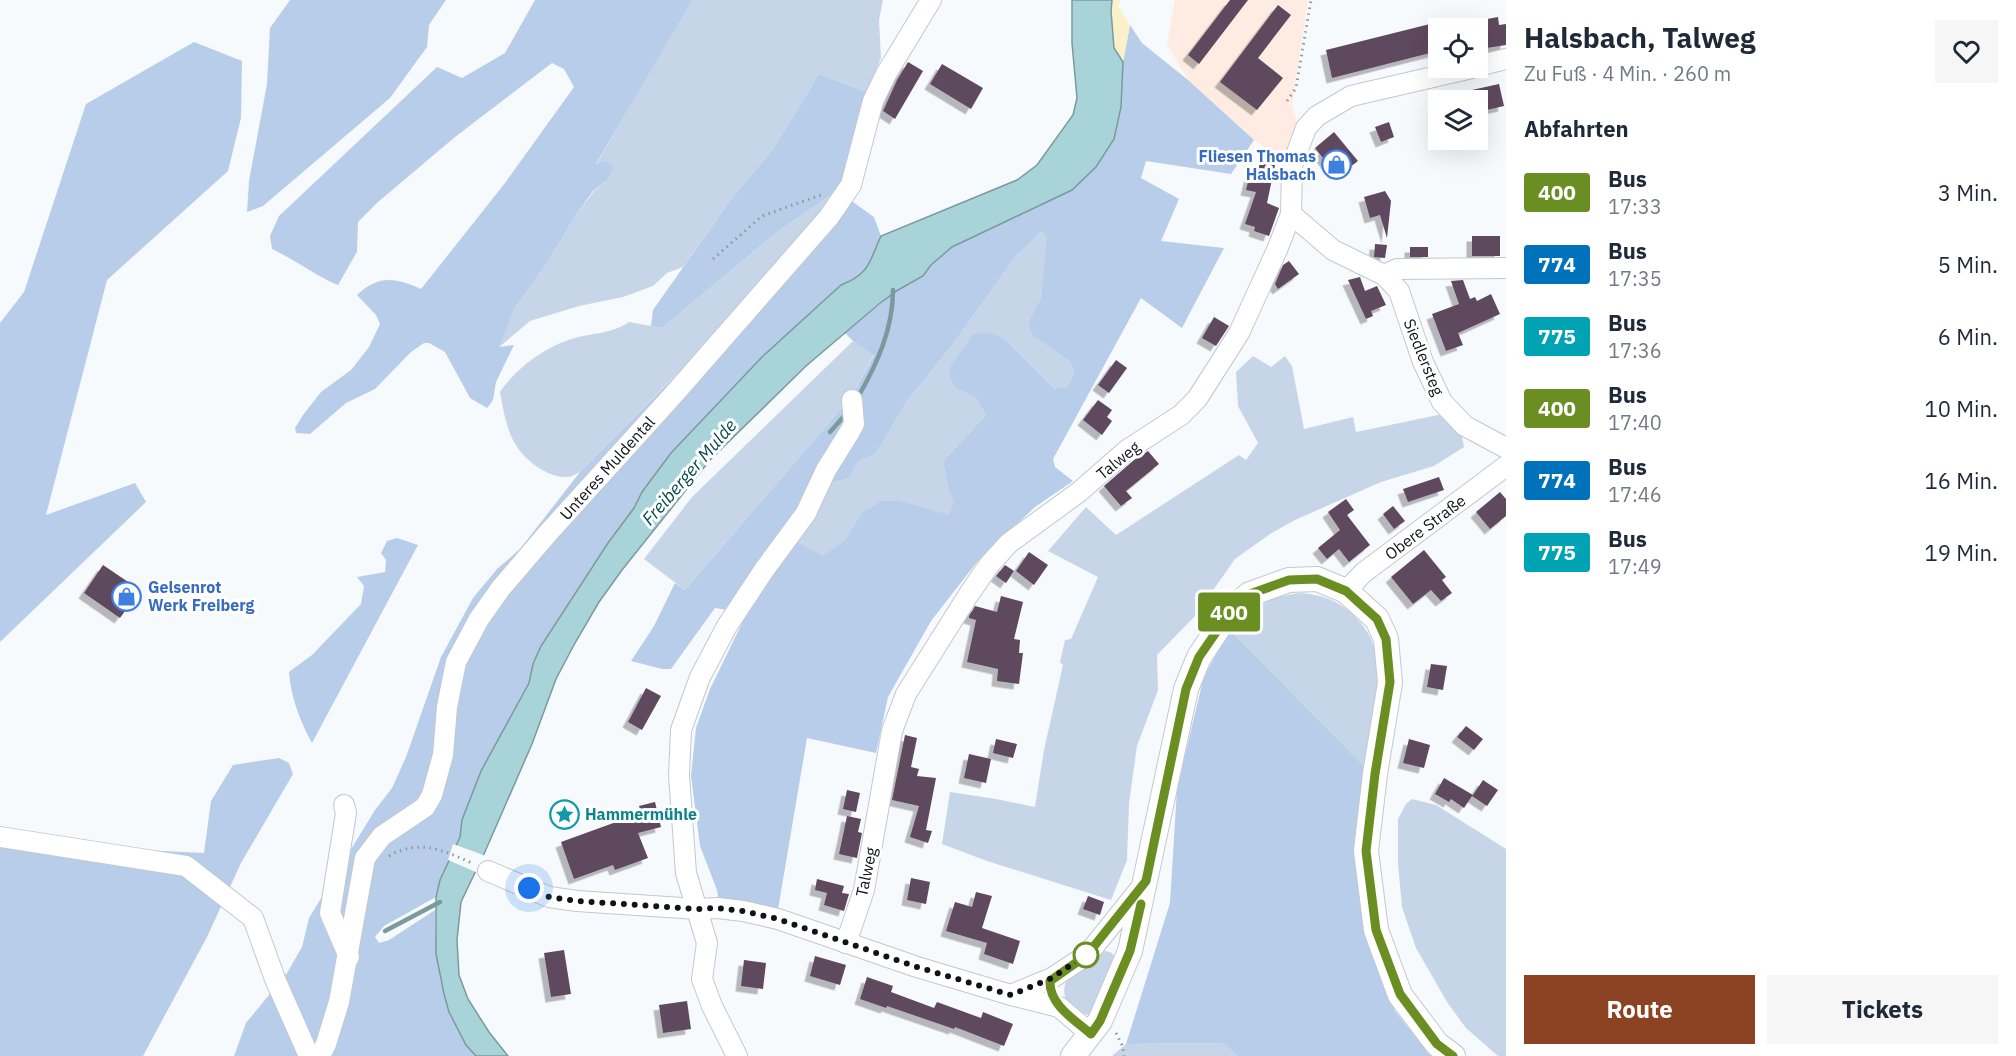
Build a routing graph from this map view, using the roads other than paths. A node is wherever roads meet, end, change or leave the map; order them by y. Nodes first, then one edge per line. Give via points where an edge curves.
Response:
1 (931, 0) edge
2 (1506, 59) edge
3 (1488, 64) edge
4 (1429, 78) edge
5 (1291, 213) junction
6 (1506, 268) edge
7 (1384, 275) junction
8 (852, 405) dead end
9 (1506, 448) edge
10 (1506, 466) edge
11 (1346, 591) junction
12 (344, 806) dead end
13 (0, 837) edge
14 (488, 871) road end
15 (1146, 881) junction
16 (697, 909) junction
17 (846, 943) junction
18 (349, 957) junction
19 (1052, 978) junction
20 (1011, 995) junction
21 (1059, 1007) junction
22 (1096, 1028) junction
23 (309, 1056) edge
24 (320, 1056) edge
25 (737, 1056) edge
26 (1073, 1056) edge
27 (1453, 1056) edge

1 - 18 street, Unteres Muldental via 873,101 851,184 828,218 549,532 479,619 456,662 443,755 432,795 425,807 382,836 365,858
2 - 3 street
4 - 5 street, Talweg via 1351,96 1317,116 1306,128 1292,166
5 - 7 street, Siedlersteg via 1333,250
5 - 17 street, Talweg via 1239,333 1197,399 1009,543 976,584 930,654 906,694 892,730 864,890
6 - 7 street via 1397,269
7 - 9 street, Siedlersteg via 1399,291 1423,362 1442,402 1465,426
8 - 16 street via 854,424 849,434 806,513 722,636 700,677 681,730 679,775 686,873
10 - 11 street, Obere Straße via 1363,573
11 - 15 main road via 1317,579 1289,580 1250,594 1231,609 1199,657 1186,689
11 - 27 main road via 1377,619 1386,639 1390,682 1366,851 1376,930 1400,994 1437,1044
12 - 18 street via 330,913
13 - 23 street via 186,866 253,918
14 - 16 street via 549,897
15 - 19 street via 1087,955
15 - 22 main road via 1130,951
16 - 17 street via 743,911
16 - 25 street via 706,943 702,979
17 - 20 street
18 - 24 street, Unteres Muldental via 327,1044
19 - 20 street
19 - 21 street via 1050,988
20 - 21 street
21 - 22 street
22 - 26 main road

